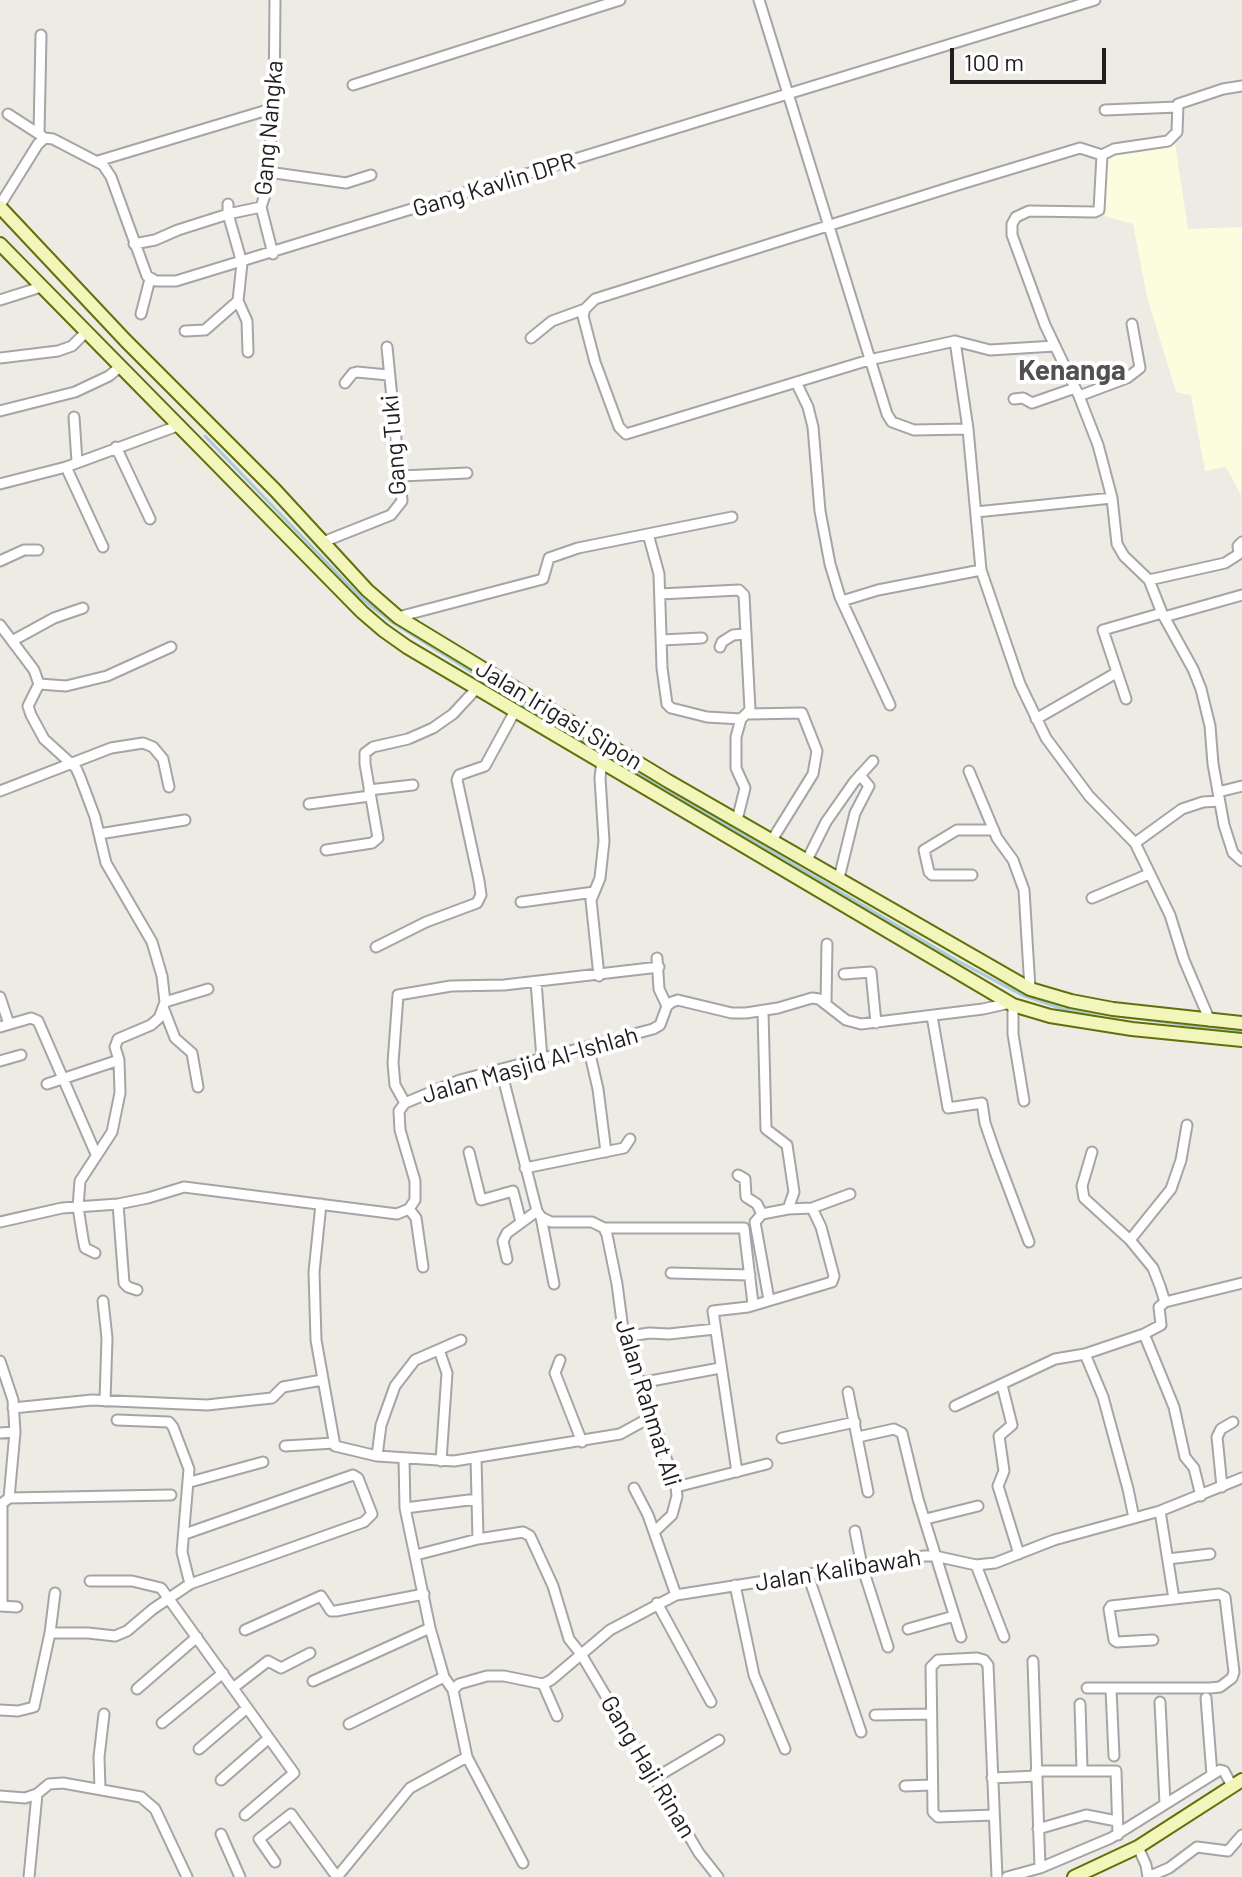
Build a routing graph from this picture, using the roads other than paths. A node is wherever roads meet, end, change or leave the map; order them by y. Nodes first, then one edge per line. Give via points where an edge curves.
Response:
1 (275, 0) edge
2 (620, 0) edge
3 (759, 0) edge
4 (1094, 0) edge
5 (41, 35) dead end
6 (353, 85) dead end
7 (1242, 86) edge
8 (788, 96) junction
9 (1177, 107) junction
10 (274, 108) junction
11 (1105, 110) dead end
12 (8, 114) dead end
13 (42, 136) junction
14 (1102, 155) junction
15 (98, 161) junction
16 (268, 172) junction
17 (371, 175) dead end
18 (0, 206) edge
19 (261, 207) junction
20 (228, 209) junction
21 (828, 227) junction
22 (0, 244) edge
23 (134, 244) junction
24 (273, 254) junction
25 (242, 263) junction
26 (150, 279) junction
27 (41, 287) junction
28 (0, 300) edge
29 (238, 301) junction
30 (585, 309) junction
31 (141, 314) dead end
32 (1132, 324) dead end
33 (185, 331) dead end
34 (86, 332) junction
35 (531, 338) dead end
36 (955, 341) junction
37 (1055, 346) junction
38 (387, 347) dead end
39 (248, 352) dead end
40 (0, 358) edge
41 (869, 360) junction
42 (121, 366) junction
43 (388, 375) junction
44 (796, 382) junction
45 (345, 383) dead end
46 (1077, 392) junction
47 (1014, 399) dead end
48 (0, 411) edge
49 (74, 417) dead end
50 (180, 425) junction
51 (968, 429) junction
52 (116, 447) junction
53 (77, 462) junction
54 (66, 467) junction
55 (467, 473) dead end
56 (401, 476) junction
57 (0, 484) edge
58 (1112, 498) junction
59 (976, 512) junction
60 (732, 517) dead end
61 (150, 519) dead end
62 (648, 534) junction
63 (323, 542) junction
64 (103, 547) dead end
65 (38, 550) dead end
66 (1241, 550) edge
67 (0, 561) edge
68 (981, 570) junction
69 (1149, 580) junction
70 (660, 594) junction
71 (1242, 595) edge
72 (842, 601) junction
73 (83, 608) dead end
74 (1163, 615) junction
75 (398, 617) junction
76 (0, 625) edge
77 (745, 634) junction
78 (702, 638) dead end
79 (662, 640) junction
80 (12, 641) junction
81 (171, 647) dead end
82 (720, 647) dead end
83 (1116, 673) junction
84 (39, 684) junction
85 (477, 688) junction
86 (1126, 699) dead end
87 (890, 705) dead end
88 (515, 711) junction
89 (744, 716) junction
90 (1036, 719) junction
91 (602, 761) junction
92 (873, 761) dead end
93 (69, 762) junction
94 (969, 771) dead end
95 (860, 775) junction
96 (413, 785) dead end
97 (1242, 786) edge
98 (169, 787) dead end
99 (0, 791) edge
100 (369, 793) junction
101 (1218, 796) junction
102 (309, 804) dead end
103 (185, 820) dead end
104 (737, 820) junction
105 (994, 830) junction
106 (99, 834) junction
107 (772, 840) junction
108 (1135, 843) junction
109 (326, 850) dead end
110 (807, 860) junction
111 (1242, 861) edge
112 (1149, 874) junction
113 (972, 875) dead end
114 (839, 878) junction
115 (594, 892) junction
116 (1092, 898) dead end
117 (521, 902) dead end
118 (827, 944) dead end
119 (376, 947) dead end
120 (844, 974) dead end
121 (599, 976) junction
122 (536, 982) junction
123 (208, 989) dead end
124 (0, 997) edge
125 (1037, 1001) junction
126 (826, 1002) junction
127 (1012, 1004) junction
128 (164, 1005) junction
129 (667, 1006) junction
130 (763, 1012) junction
131 (932, 1016) junction
132 (1210, 1021) junction
133 (876, 1023) junction
134 (1242, 1023) edge
135 (4, 1025) edge
136 (1242, 1040) edge
137 (588, 1046) junction
138 (21, 1055) dead end
139 (542, 1059) junction
140 (119, 1060) junction
141 (0, 1061) edge
142 (501, 1070) junction
143 (61, 1079) junction
144 (47, 1084) dead end
145 (198, 1087) dead end
146 (1024, 1101) dead end
147 (405, 1103) junction
148 (1187, 1125) dead end
149 (630, 1139) dead end
150 (95, 1152) dead end
151 (469, 1152) dead end
152 (606, 1152) junction
153 (1092, 1152) dead end
154 (525, 1168) junction
155 (738, 1175) dead end
156 (850, 1194) dead end
157 (118, 1204) junction
158 (321, 1204) junction
159 (78, 1207) junction
160 (812, 1208) junction
161 (409, 1209) junction
162 (788, 1209) junction
163 (539, 1214) junction
164 (762, 1214) junction
165 (0, 1222) edge
166 (521, 1222) junction
167 (604, 1228) junction
168 (1130, 1240) junction
169 (1029, 1242) dead end
170 (95, 1253) dead end
171 (507, 1259) dead end
172 (423, 1267) dead end
173 (671, 1273) dead end
174 (750, 1275) junction
175 (1242, 1283) edge
176 (554, 1284) dead end
177 (137, 1290) dead end
178 (769, 1300) junction
179 (103, 1301) dead end
180 (1165, 1302) junction
181 (753, 1304) junction
182 (715, 1329) junction
183 (1144, 1334) junction
184 (624, 1337) junction
185 (461, 1340) dead end
186 (439, 1350) junction
187 (1085, 1354) junction
188 (560, 1360) dead end
189 (0, 1361) edge
190 (720, 1368) junction
191 (322, 1380) junction
192 (640, 1383) junction
193 (1002, 1385) junction
194 (848, 1392) dead end
195 (105, 1401) junction
196 (955, 1406) dead end
197 (13, 1408) junction
198 (651, 1417) junction
199 (117, 1420) dead end
200 (855, 1422) junction
201 (1233, 1422) dead end
202 (15, 1432) junction
203 (0, 1433) edge
204 (858, 1437) junction
205 (782, 1438) dead end
206 (582, 1442) junction
207 (334, 1443) junction
208 (285, 1446) dead end
209 (377, 1456) junction
210 (476, 1458) junction
211 (404, 1459) junction
212 (441, 1461) junction
213 (263, 1462) dead end
214 (767, 1464) dead end
215 (737, 1472) junction
216 (1242, 1478) edge
217 (190, 1482) junction
218 (676, 1487) junction
219 (1222, 1487) junction
220 (634, 1488) dead end
221 (868, 1492) dead end
222 (171, 1495) dead end
223 (1201, 1496) junction
224 (477, 1499) junction
225 (4, 1503) edge
226 (978, 1506) dead end
227 (405, 1508) junction
228 (1160, 1511) junction
229 (1134, 1518) junction
230 (926, 1519) junction
231 (655, 1531) junction
232 (855, 1531) dead end
233 (185, 1534) junction
234 (478, 1539) junction
235 (1019, 1554) junction
236 (1210, 1554) dead end
237 (416, 1555) junction
238 (935, 1556) junction
239 (1168, 1559) junction
240 (976, 1565) junction
241 (862, 1566) junction
242 (808, 1575) junction
243 (90, 1581) dead end
244 (735, 1585) junction
245 (180, 1590) junction
246 (55, 1593) dead end
247 (424, 1594) junction
248 (676, 1595) junction
249 (1174, 1599) junction
250 (657, 1603) junction
251 (1, 1606) edge
252 (17, 1607) dead end
253 (954, 1616) junction
254 (430, 1628) junction
255 (908, 1629) dead end
256 (245, 1630) dead end
257 (50, 1633) junction
258 (197, 1637) junction
259 (961, 1637) dead end
260 (1004, 1637) dead end
261 (1153, 1640) dead end
262 (888, 1647) dead end
263 (310, 1653) dead end
264 (581, 1654) junction
265 (1033, 1661) dead end
266 (1238, 1672) edge
267 (223, 1673) junction
268 (444, 1677) junction
269 (313, 1681) dead end
270 (543, 1684) junction
271 (235, 1686) junction
272 (1087, 1688) dead end
273 (137, 1689) dead end
274 (1111, 1689) junction
275 (453, 1690) junction
276 (1206, 1698) dead end
277 (711, 1702) dead end
278 (1160, 1702) dead end
279 (1080, 1704) dead end
280 (247, 1708) junction
281 (0, 1710) edge
282 (104, 1714) dead end
283 (931, 1714) junction
284 (875, 1715) dead end
285 (557, 1716) dead end
286 (162, 1723) dead end
287 (349, 1724) dead end
288 (861, 1732) dead end
289 (269, 1738) junction
290 (719, 1740) dead end
291 (199, 1749) dead end
292 (785, 1749) dead end
293 (1114, 1756) dead end
294 (467, 1757) junction
295 (1082, 1770) junction
296 (1036, 1774) junction
297 (1212, 1775) junction
298 (655, 1778) junction
299 (992, 1778) junction
300 (221, 1780) dead end
301 (1232, 1780) edge
302 (932, 1785) junction
303 (905, 1786) dead end
304 (100, 1789) junction
305 (37, 1794) junction
306 (0, 1796) edge
307 (1165, 1804) junction
308 (245, 1815) dead end
309 (994, 1815) junction
310 (1117, 1821) junction
311 (1038, 1829) junction
312 (221, 1834) dead end
313 (1118, 1835) junction
314 (1242, 1835) edge
315 (1138, 1847) junction
316 (275, 1862) dead end
317 (523, 1863) dead end
318 (1040, 1868) junction
319 (29, 1877) edge
320 (187, 1877) edge
321 (240, 1877) edge
322 (337, 1877) edge
323 (718, 1877) edge
324 (997, 1877) edge
325 (1007, 1877) edge
326 (1074, 1877) edge

1 - 10 street, Gang Nangka
2 - 6 street
3 - 8 street
4 - 8 street, Gang Kavlin DPR
5 - 13 street
7 - 9 street via 1191,98
8 - 21 street
8 - 24 street, Gang Kavlin DPR
9 - 11 street
9 - 14 street via 1174,138
10 - 15 street
10 - 16 street, Gang Nangka
12 - 13 street
13 - 15 street
13 - 18 street
14 - 21 street via 1080,148
14 - 37 street via 1099,210 1029,211 1012,224 1019,258
15 - 23 street via 111,177
16 - 17 street via 346,183
16 - 19 street, Gang Nangka
18 - 63 street, Jalan Irigasi Sipon
19 - 20 street
19 - 24 street, Gang Nangka
20 - 23 street
20 - 25 street
21 - 30 street via 595,299
21 - 41 street
22 - 27 street, Jalan Irigasi Sipon
23 - 26 street
24 - 25 street, Gang Kavlin DPR
25 - 26 street, Gang Kavlin DPR via 176,281
25 - 29 street
26 - 31 street
27 - 28 street
27 - 34 street, Jalan Irigasi Sipon
29 - 33 street via 205,330
29 - 39 street via 247,321
30 - 35 street via 552,321
30 - 44 street via 595,362 622,433
32 - 46 street via 1140,368 1127,378
34 - 40 street via 58,351
34 - 42 street, Jalan Irigasi Sipon
36 - 37 street via 990,350
36 - 41 street
36 - 51 street
37 - 46 street
38 - 43 street, Gang Tuki
41 - 44 street
41 - 51 street via 892,422 914,430
42 - 48 street via 75,392
42 - 50 street, Jalan Irigasi Sipon
43 - 45 street via 355,373
43 - 56 street, Gang Tuki
44 - 72 street via 813,427 820,511
46 - 47 street via 1032,403
46 - 58 street
49 - 53 street
50 - 52 street
50 - 85 street, Jalan Irigasi Sipon via 371,621
51 - 59 street
52 - 53 street
52 - 61 street
53 - 54 street
54 - 57 street
54 - 64 street
55 - 56 street
56 - 63 street, Gang Tuki via 402,501 395,511
58 - 59 street
58 - 69 street via 1117,544
59 - 68 street
60 - 62 street
62 - 70 street
62 - 75 street via 553,556 543,579
63 - 75 street, Jalan Irigasi Sipon
65 - 67 street
66 - 69 street via 1225,563
68 - 72 street
68 - 90 street
69 - 74 street
70 - 77 street via 743,592
70 - 79 street
71 - 74 street
72 - 87 street
73 - 80 street
74 - 83 street via 1103,630
74 - 101 street via 1201,689
75 - 104 street, Jalan Irigasi Sipon
76 - 80 street
77 - 82 street via 727,638
77 - 89 street via 750,710
78 - 79 street
79 - 89 street via 671,708 707,717
80 - 84 street
81 - 84 street via 107,676 66,686
83 - 86 street
83 - 90 street
84 - 93 street via 29,710 44,739
85 - 88 street, Jalan Irigasi Sipon
85 - 100 street via 433,728 365,753
88 - 91 street, Jalan Irigasi Sipon
88 - 119 street via 485,766 457,780 479,881 477,903
89 - 104 street via 736,737 736,768 745,788
89 - 107 street via 802,713 817,751 813,774
90 - 108 street via 1089,796
91 - 115 street via 604,841
91 - 127 street, Jalan Irigasi Sipon
92 - 95 street
93 - 98 street via 143,743 163,759
93 - 99 street
93 - 106 street via 80,777
94 - 105 street
95 - 110 street
95 - 114 street via 869,786 855,813
96 - 100 street
97 - 101 street
100 - 102 street
100 - 109 street via 378,838
101 - 108 street via 1182,809
101 - 111 street via 1233,853
103 - 106 street
104 - 107 street, Jalan Irigasi Sipon
105 - 113 street via 957,830 924,850 932,875
105 - 125 street via 1013,860 1025,896
106 - 128 street via 113,878 152,942
107 - 110 street, Jalan Irigasi Sipon
108 - 112 street
110 - 114 street, Jalan Irigasi Sipon
112 - 116 street
112 - 132 street
114 - 125 street, Jalan Irigasi Sipon
115 - 117 street
115 - 121 street
118 - 126 street
120 - 133 street via 871,972
121 - 122 street
121 - 129 street via 658,963 659,989
122 - 139 street
122 - 147 street via 398,995 393,1063 395,1085
123 - 128 street
124 - 135 street
125 - 127 street, Jalan Irigasi Sipon
125 - 132 street, Jalan Irigasi Sipon
125 - 136 street, Jalan Irigasi Sipon via 1132,1029
126 - 130 street via 812,998
126 - 133 street via 853,1023
127 - 131 street
127 - 146 street
128 - 140 street via 151,1025 118,1039
128 - 145 street via 175,1038 192,1053
129 - 130 street via 678,1000 732,1013
129 - 137 street, Jalan Masjid Al-Ishlah via 653,1029
130 - 162 street via 766,1129 787,1145 794,1192
131 - 133 street
131 - 169 street via 948,1108 982,1103
132 - 134 street, Jalan Irigasi Sipon
135 - 143 street via 38,1021
137 - 139 street, Jalan Masjid Al-Ishlah
137 - 152 street
138 - 141 street
139 - 142 street, Jalan Masjid Al-Ishlah
140 - 143 street
140 - 159 street via 120,1093 112,1132 80,1181
142 - 147 street, Jalan Masjid Al-Ishlah
142 - 154 street
143 - 144 street
143 - 150 street
147 - 161 street, Jalan Masjid Al-Ishlah via 399,1111 400,1130 415,1181
148 - 168 street via 1171,1189
149 - 152 street via 624,1148
151 - 166 street via 481,1200 513,1191
152 - 154 street
153 - 168 street via 1082,1186 1084,1198
154 - 163 street
155 - 164 street via 745,1179 746,1197
156 - 160 street
157 - 158 street via 184,1187
157 - 159 street
157 - 177 street via 124,1283
158 - 161 street via 397,1214
158 - 191 street via 314,1272
159 - 165 street
159 - 170 street via 85,1248
160 - 162 street
160 - 178 street via 832,1282
161 - 172 street via 416,1218
162 - 164 street
163 - 166 street
163 - 167 street via 551,1222 592,1222
163 - 176 street
164 - 178 street via 755,1225
166 - 171 street via 503,1241
167 - 174 street via 740,1226 746,1233
167 - 184 street, Jalan Rahmat Ali
168 - 180 street via 1153,1268
173 - 174 street
174 - 181 street
175 - 180 street
178 - 181 street
179 - 195 street
180 - 183 street via 1159,1307 1161,1325
181 - 182 street via 714,1310
182 - 184 street
182 - 190 street
183 - 187 street
183 - 223 street via 1174,1407
184 - 192 street, Jalan Rahmat Ali
185 - 186 street
186 - 209 street via 415,1360 395,1386
186 - 212 street via 447,1373
187 - 193 street via 1055,1359
187 - 229 street via 1103,1397
188 - 206 street via 555,1373
189 - 197 street
190 - 192 street
190 - 215 street
191 - 195 street via 283,1387 266,1399 207,1405
191 - 207 street
192 - 198 street, Jalan Rahmat Ali
193 - 196 street
193 - 235 street via 1012,1425 999,1436 1004,1471 998,1483
194 - 200 street
195 - 197 street
197 - 202 street
198 - 206 street via 620,1434
198 - 218 street, Jalan Rahmat Ali
199 - 217 street via 169,1422 188,1460
200 - 204 street
200 - 205 street
201 - 219 street via 1217,1437
202 - 203 street
202 - 225 street
204 - 221 street
204 - 230 street via 894,1429 902,1433
206 - 210 street
207 - 208 street
207 - 209 street via 340,1449
209 - 211 street
210 - 212 street
210 - 224 street
211 - 212 street
211 - 227 street
213 - 217 street
214 - 215 street
215 - 218 street
216 - 219 street, Jalan Kalibawah
217 - 233 street
218 - 231 street, Jalan Rahmat Ali via 672,1515
219 - 223 street, Jalan Kalibawah
220 - 231 street
222 - 225 street
223 - 228 street, Jalan Kalibawah
224 - 227 street
224 - 234 street
225 - 251 street
226 - 230 street
227 - 237 street
228 - 229 street, Jalan Kalibawah
228 - 239 street
229 - 235 street, Jalan Kalibawah
230 - 238 street
231 - 248 street
232 - 241 street
233 - 245 street
233 - 245 street via 353,1475 372,1514 364,1522
234 - 237 street
234 - 264 street, Gang Haji Rinan via 523,1532 530,1536 569,1639
235 - 240 street, Jalan Kalibawah
236 - 239 street
237 - 247 street
238 - 240 street, Jalan Kalibawah
238 - 241 street, Jalan Kalibawah
238 - 253 street
239 - 249 street
240 - 260 street
241 - 242 street, Jalan Kalibawah
241 - 262 street
242 - 244 street, Jalan Kalibawah
242 - 288 street
243 - 245 street
244 - 248 street, Jalan Kalibawah
244 - 292 street via 754,1675
245 - 257 street via 115,1636
245 - 258 street
246 - 257 street
247 - 254 street
247 - 256 street via 336,1611 321,1596
248 - 250 street, Jalan Kalibawah
249 - 261 street via 1115,1604 1109,1609 1114,1640
249 - 266 street via 1225,1597
250 - 264 street, Jalan Kalibawah
250 - 277 street
251 - 252 street
253 - 255 street
253 - 259 street
254 - 268 street
254 - 269 street
257 - 281 street via 34,1707
258 - 267 street
258 - 273 street
263 - 271 street via 281,1668 268,1661
264 - 270 street, Jalan Kalibawah
264 - 298 street, Gang Haji Rinan
265 - 296 street
266 - 274 street via 1228,1683 1210,1688
267 - 271 street
267 - 286 street
268 - 275 street
268 - 287 street
270 - 275 street via 487,1676
270 - 285 street
271 - 280 street
272 - 274 street
274 - 293 street
275 - 294 street
276 - 297 street
278 - 307 street
279 - 295 street
280 - 289 street
280 - 291 street
282 - 304 street
283 - 284 street
283 - 299 street via 933,1662 984,1660
283 - 302 street
289 - 300 street
289 - 308 street via 294,1773
290 - 298 street
294 - 317 street
294 - 322 street via 410,1788
295 - 296 street
295 - 310 street via 1116,1771
296 - 299 street
296 - 311 street
297 - 301 street via 1220,1770
297 - 307 street
298 - 323 street, Gang Haji Rinan
299 - 309 street
301 - 315 street
302 - 303 street
302 - 309 street via 935,1816
304 - 305 street via 49,1784
304 - 320 street via 151,1802
305 - 306 street
305 - 319 street
307 - 313 street
309 - 324 street
310 - 311 street via 1086,1815
310 - 313 street
311 - 318 street
312 - 321 street
313 - 318 street
314 - 315 street via 1228,1851 1197,1847 1148,1877
315 - 326 street
316 - 322 street via 259,1839 291,1814
318 - 325 street

